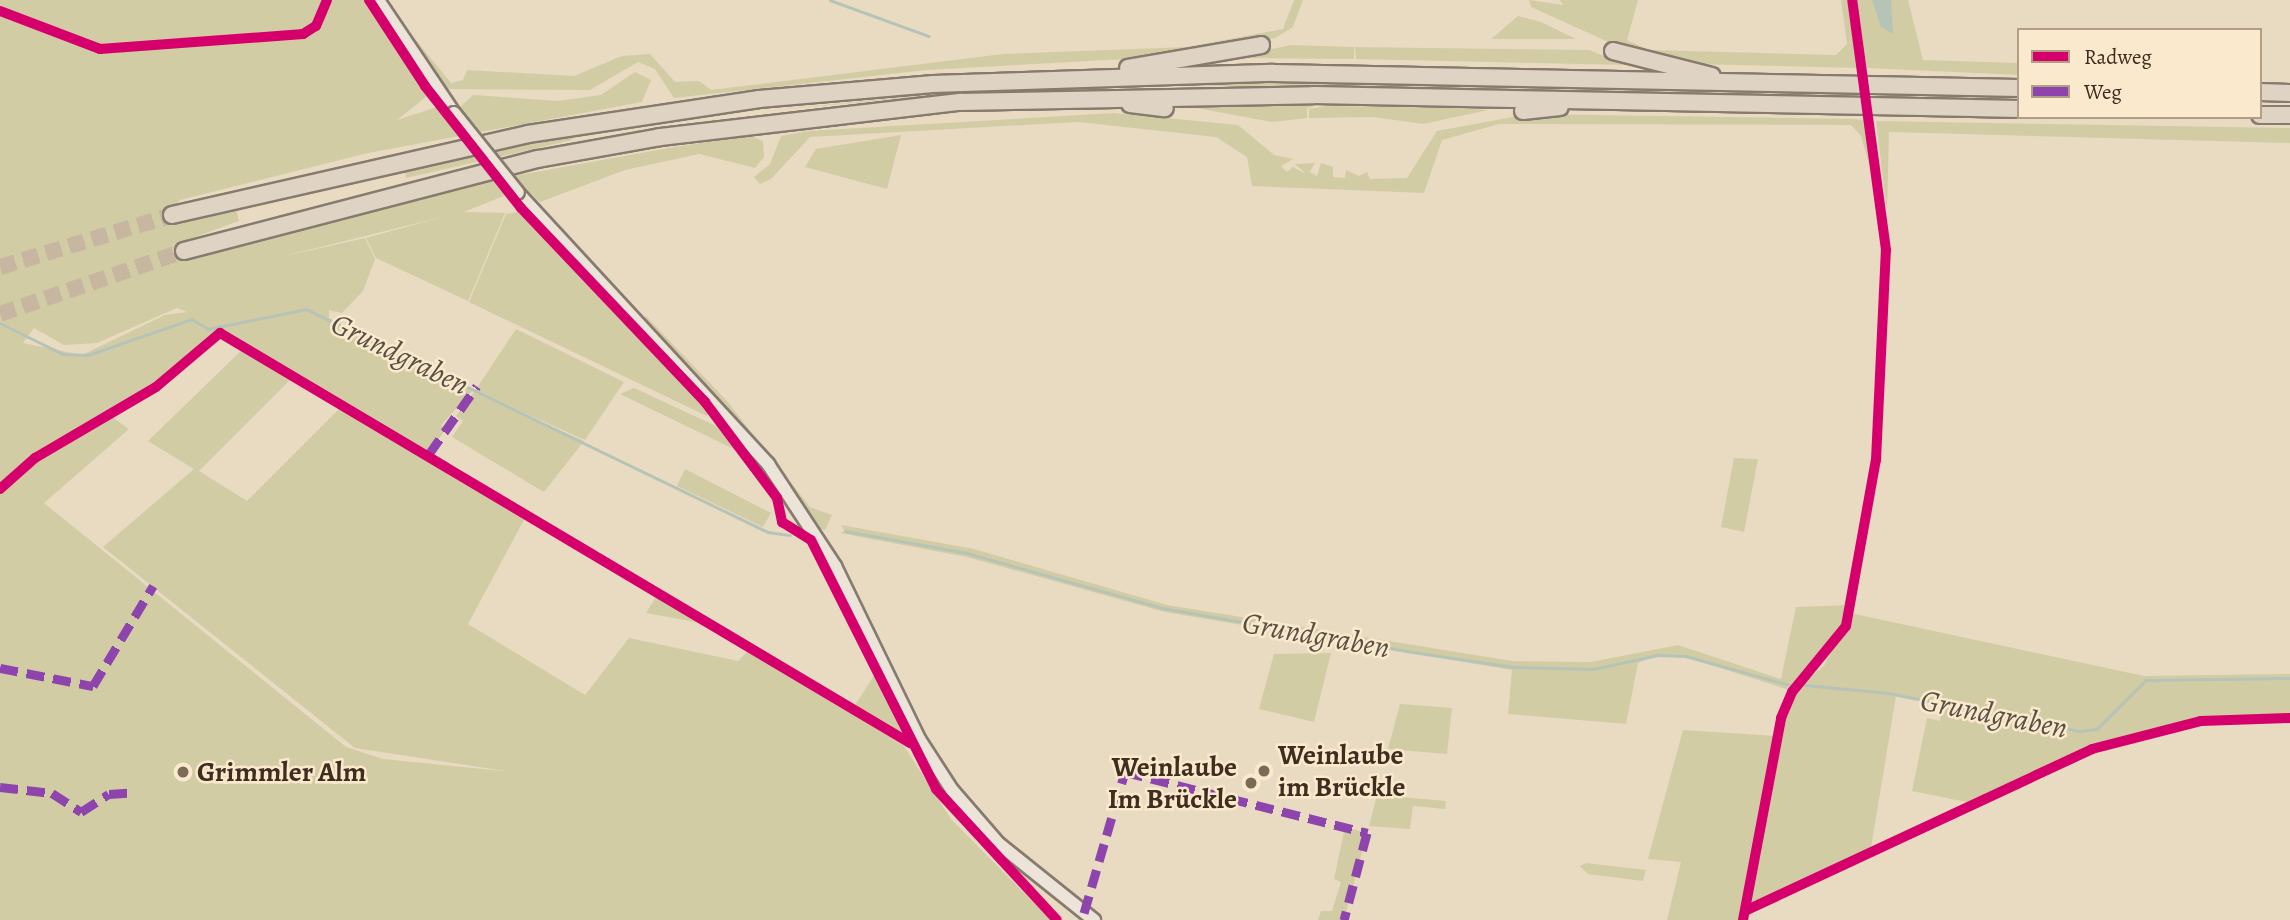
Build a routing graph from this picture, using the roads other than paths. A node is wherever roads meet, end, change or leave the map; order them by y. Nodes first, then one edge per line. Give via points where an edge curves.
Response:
1 (378, 0) edge
2 (1261, 45) dead end
3 (1613, 51) dead end
4 (1105, 75) junction
5 (1731, 82) junction
6 (2017, 88) edge
7 (2262, 92) edge
8 (2290, 93) edge
9 (1072, 97) junction
10 (1607, 100) junction
11 (1165, 108) dead end
12 (2017, 109) edge
13 (1523, 111) dead end
14 (2262, 115) edge
15 (2290, 115) edge
16 (172, 215) tunnel mouth
17 (184, 251) tunnel mouth
18 (1094, 920) edge

1 - 18 main road, bridge via 454,113 519,193 728,417 792,497 952,790 999,844
2 - 4 highway
3 - 5 highway
4 - 5 highway
4 - 16 highway via 833,92 663,112 419,155
5 - 6 highway
7 - 8 highway
9 - 10 highway
9 - 11 highway
9 - 17 highway via 887,108 660,136 448,177
10 - 12 highway
10 - 13 highway
14 - 15 highway

